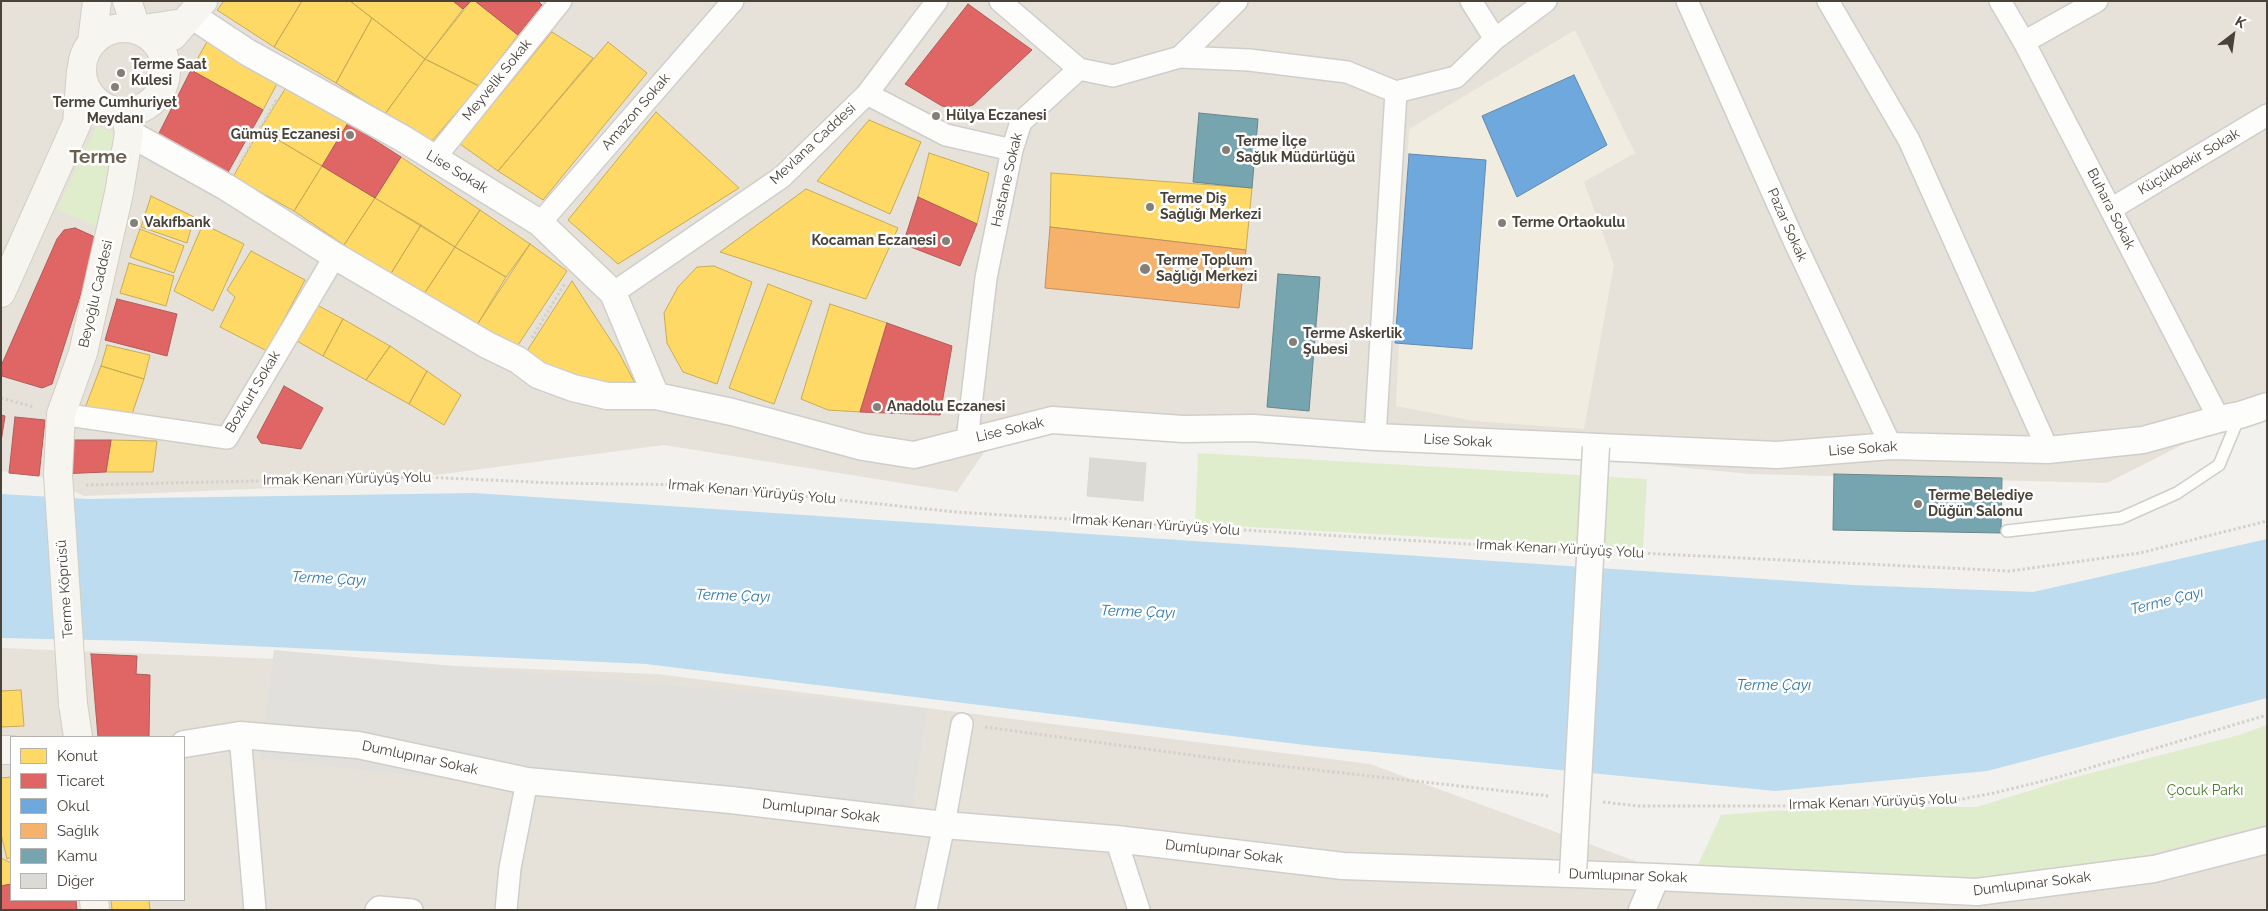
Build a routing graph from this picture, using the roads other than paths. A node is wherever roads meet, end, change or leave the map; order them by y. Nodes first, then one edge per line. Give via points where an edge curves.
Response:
1 (97, 1) edge
2 (127, 1) edge
3 (561, 1) edge
4 (733, 1) edge
5 (938, 1) edge
6 (1000, 1) edge
7 (1237, 1) edge
8 (1471, 1) edge
9 (1546, 1) edge
10 (1687, 1) edge
11 (1828, 1) edge
12 (2000, 1) edge
13 (2097, 1) edge
14 (192, 13) edge
15 (137, 30) junction
16 (1495, 39) junction
17 (92, 42) junction
18 (2024, 42) junction
19 (161, 51) junction
20 (1180, 57) junction
21 (82, 67) junction
22 (1079, 69) junction
23 (1396, 92) junction
24 (867, 94) junction
25 (2267, 115) edge
26 (127, 122) junction
27 (1012, 150) junction
28 (434, 158) junction
29 (2111, 209) junction
30 (540, 223) junction
31 (335, 256) junction
32 (5, 279) edge
33 (613, 293) junction
34 (656, 396) junction
35 (2267, 406) edge
36 (60, 414) junction
37 (2229, 417) junction
38 (1375, 437) junction
39 (967, 440) junction
40 (1891, 446) junction
41 (1596, 447) junction
42 (2048, 450) junction
43 (58, 474) joint
44 (2007, 531) dead end
45 (962, 724) road end
46 (240, 735) junction
47 (78, 736) edge
48 (185, 744) edge
49 (527, 781) junction
50 (944, 825) junction
51 (1116, 839) junction
52 (2267, 840) edge
53 (1573, 874) junction
54 (1656, 877) junction
55 (255, 910) edge
56 (376, 910) edge
57 (412, 910) edge
58 (506, 910) edge
59 (926, 910) edge
60 (1139, 910) edge
61 (1642, 910) edge

1 - 17 main road
2 - 15 main road
3 - 28 street, Meyvelik Sokak
4 - 30 street, Amazon Sokak
5 - 24 street, Mevlana Caddesi
6 - 22 street
7 - 20 street
8 - 16 street
9 - 16 street
10 - 40 street, Pazar Sokak via 1795,243
11 - 42 street via 1909,140
12 - 18 street, Buhara Sokak
13 - 18 street
14 - 15 main road
14 - 19 main road
14 - 28 street, Lise Sokak via 247,52
15 - 17 main road via 116,28
15 - 19 main road via 147,35
16 - 23 street via 1456,77
17 - 21 main road
18 - 29 street, Buhara Sokak
19 - 26 main road via 166,73 163,85 157,96 137,110
20 - 22 street via 1113,76
20 - 23 street via 1249,60 1348,72
21 - 26 main road via 83,81 89,94
21 - 32 main road via 77,123
22 - 27 street, Hastane Sokak via 1021,122
23 - 38 street
24 - 27 street via 946,135
24 - 33 street, Mevlana Caddesi via 782,178
25 - 29 street, Küçükbekir Sokak
26 - 31 street, Lise Sokak
26 - 36 main road, Beyoğlu Caddesi via 119,193 83,353
27 - 39 street, Hastane Sokak via 986,278
28 - 30 street, Lise Sokak
29 - 37 street, Buhara Sokak
30 - 33 street, Lise Sokak
31 - 34 street, Lise Sokak via 518,360 538,375 607,396
31 - 36 street, Bozkurt Sokak via 227,438
33 - 34 street, Lise Sokak
34 - 39 street, Lise Sokak via 732,412 863,447 914,455
35 - 37 street, Lise Sokak
36 - 43 main road, Beyoğlu Caddesi
37 - 42 street, Lise Sokak via 2143,440
37 - 44 lane via 2219,465 2177,493 2122,518
38 - 39 street, Lise Sokak via 1253,428 1183,429 1052,420
38 - 41 street, Lise Sokak
40 - 41 street, Lise Sokak via 1777,456
40 - 42 street, Lise Sokak
41 - 53 street, bridge
43 - 47 main road, Terme Köprüsü, bridge
45 - 50 street
46 - 48 street, Dumlupınar Sokak
46 - 49 street, Dumlupınar Sokak via 358,744
46 - 55 street
49 - 50 street, Dumlupınar Sokak via 731,800
49 - 58 street via 510,868
50 - 51 street, Dumlupınar Sokak
50 - 59 street
51 - 53 street, Dumlupınar Sokak via 1343,866
51 - 60 street
52 - 54 street, Dumlupınar Sokak via 2154,869 1977,892
53 - 54 street, Dumlupınar Sokak
54 - 61 street
56 - 57 street via 379,907

